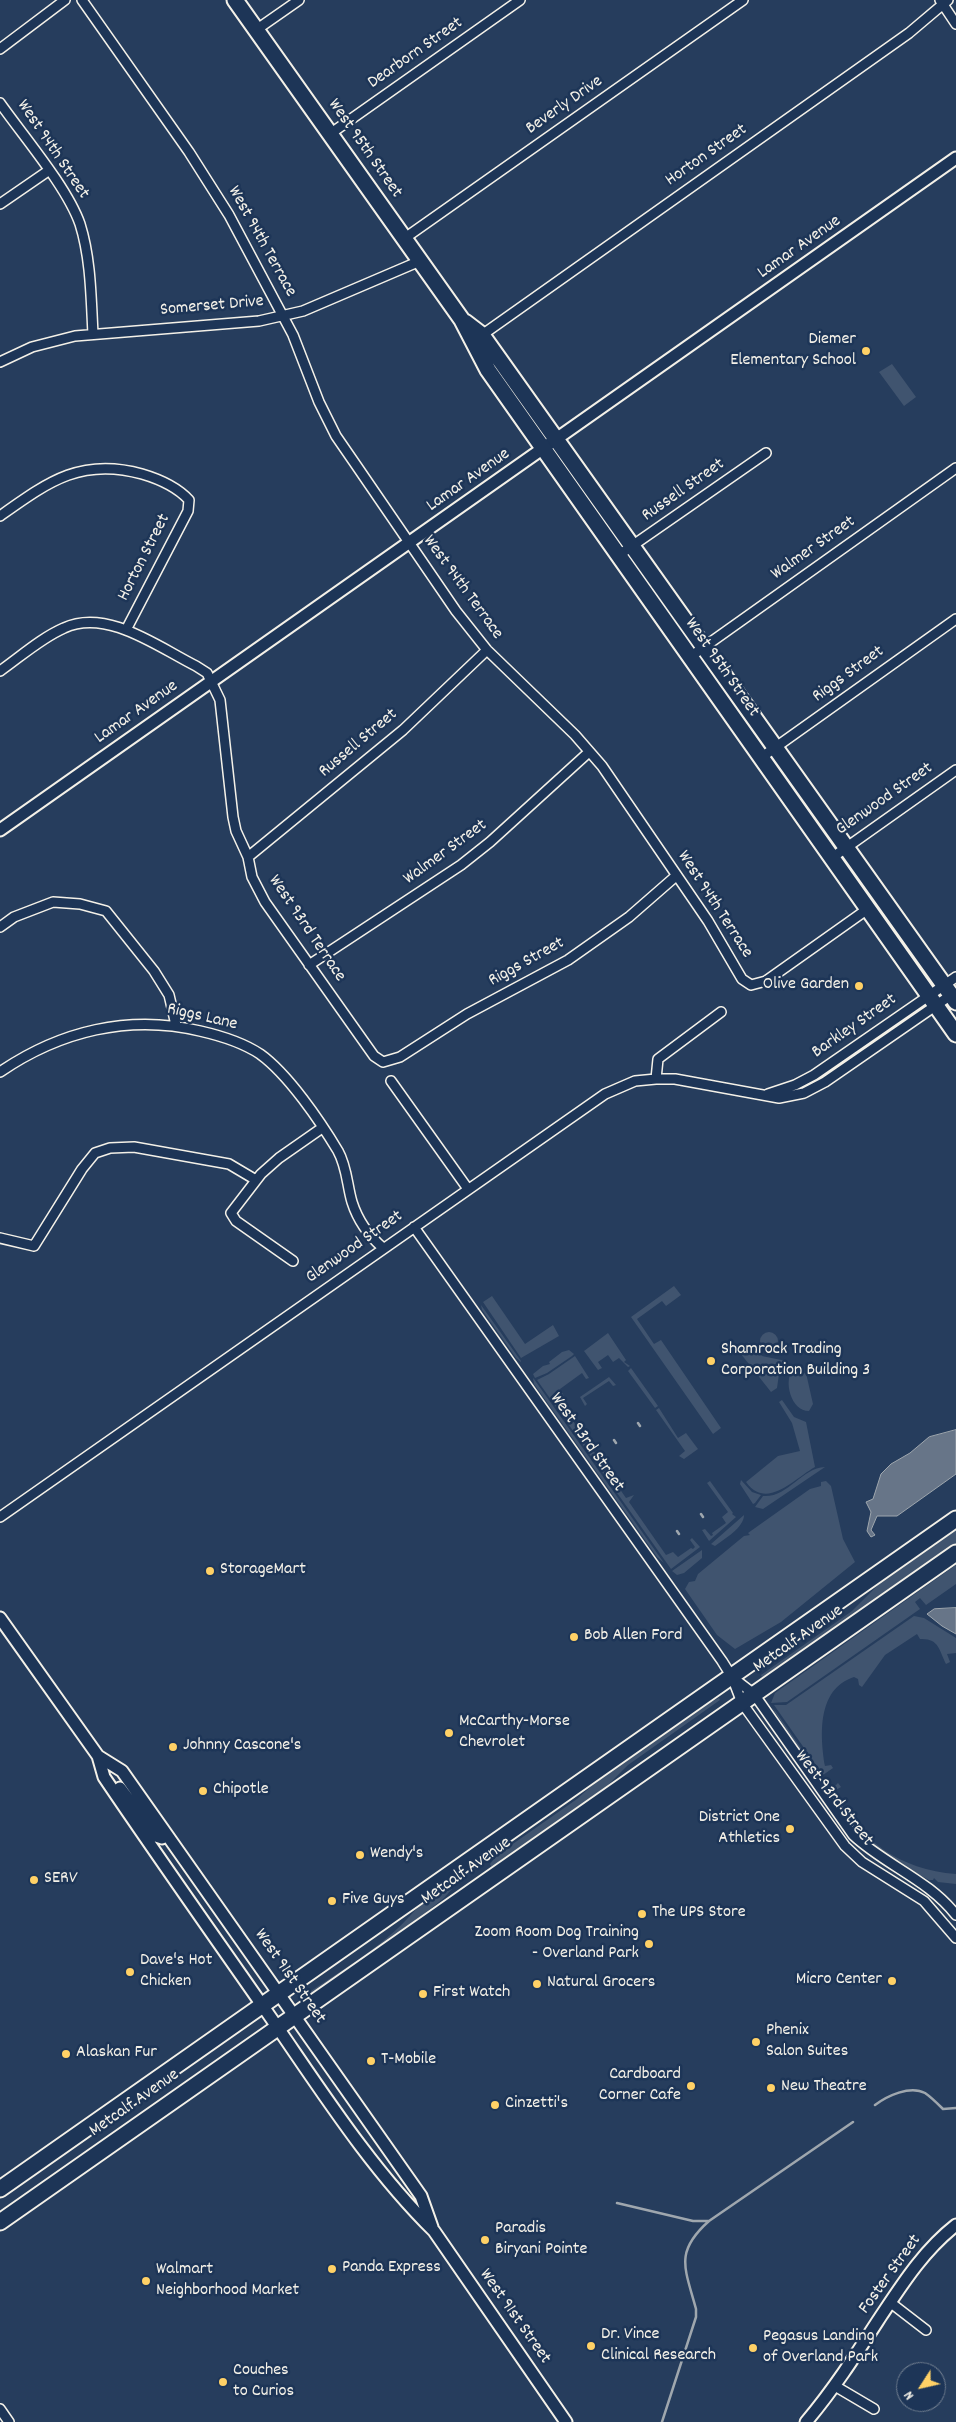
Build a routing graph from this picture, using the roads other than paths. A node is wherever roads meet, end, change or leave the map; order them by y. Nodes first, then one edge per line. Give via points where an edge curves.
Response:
1 (65, 0) edge
2 (82, 0) edge
3 (236, 0) edge
4 (299, 0) edge
5 (520, 0) edge
6 (743, 0) edge
7 (944, 2) edge
8 (956, 24) edge
9 (256, 30) junction
10 (0, 49) edge
11 (0, 103) edge
12 (330, 134) junction
13 (956, 158) edge
14 (48, 171) junction
15 (0, 204) edge
16 (405, 238) junction
17 (420, 261) junction
18 (283, 316) junction
19 (462, 320) junction
20 (93, 334) junction
21 (482, 335) junction
22 (0, 362) edge
23 (558, 440) junction
24 (544, 450) junction
25 (766, 453) dead end
26 (956, 468) edge
27 (0, 516) edge
28 (410, 544) junction
29 (633, 546) junction
30 (619, 556) junction
31 (956, 619) edge
32 (126, 630) junction
33 (704, 647) junction
34 (487, 650) junction
35 (690, 657) junction
36 (0, 671) edge
37 (212, 682) junction
38 (775, 748) junction
39 (589, 752) junction
40 (762, 757) junction
41 (956, 770) edge
42 (0, 830) edge
43 (846, 848) junction
44 (833, 857) junction
45 (248, 858) junction
46 (676, 876) junction
47 (869, 908) junction
48 (0, 927) edge
49 (309, 965) junction
50 (953, 990) edge
51 (933, 1000) junction
52 (721, 1012) dead end
53 (176, 1026) junction
54 (956, 1034) edge
55 (383, 1062) joint
56 (0, 1072) edge
57 (656, 1079) junction
58 (391, 1081) dead end
59 (322, 1128) junction
60 (256, 1180) junction
61 (468, 1189) junction
62 (414, 1228) junction
63 (0, 1238) edge
64 (383, 1248) junction
65 (293, 1261) dead end
66 (0, 1517) edge
67 (956, 1519) edge
68 (956, 1553) edge
69 (0, 1618) edge
70 (732, 1677) junction
71 (748, 1699) junction
72 (98, 1756) junction
73 (110, 1786) junction
74 (167, 1835) junction
75 (152, 1848) junction
76 (457, 1870) junction
77 (201, 1883) junction
78 (476, 1888) junction
79 (956, 1915) edge
80 (956, 1938) edge
81 (279, 1994) junction
82 (263, 2006) junction
83 (294, 2015) junction
84 (277, 2027) junction
85 (0, 2189) edge
86 (0, 2222) edge
87 (956, 2225) edge
88 (434, 2231) junction
89 (890, 2302) junction
90 (926, 2330) dead end
91 (835, 2386) junction
92 (0, 2408) edge
93 (874, 2408) dead end
94 (10, 2422) edge
95 (566, 2422) edge
96 (806, 2422) edge

1 - 10 street
2 - 18 street, West 94th Terrace via 205,176
3 - 9 main road, West 95th Street
4 - 9 street
5 - 12 street, Dearborn Street
6 - 16 street, Beverly Drive
7 - 8 street
7 - 21 street, Horton Street via 901,39
9 - 12 main road, West 95th Street
11 - 14 street, West 94th Street
12 - 16 main road, West 95th Street
13 - 23 street, Lamar Avenue
14 - 15 street
14 - 20 street, West 94th Street via 79,223 88,260
16 - 17 main road, West 95th Street
17 - 18 street, Somerset Drive via 303,311
17 - 19 main road, West 95th Street
18 - 20 street, Somerset Drive via 259,321
18 - 28 street, West 94th Terrace via 336,436
19 - 21 main road, West 95th Street
19 - 24 main road, West 95th Street via 488,370
20 - 22 street, Somerset Drive via 62,338 32,347
21 - 23 main road, West 95th Street
23 - 24 street, Lamar Avenue
23 - 29 main road, West 95th Street
24 - 28 street, Lamar Avenue
24 - 30 main road, West 95th Street
25 - 29 street, Russell Street
26 - 33 street, Walmer Street
27 - 32 street, Horton Street via 54,480 95,468 124,469 181,491 189,500 188,511
28 - 34 street, West 94th Terrace
28 - 37 street, Lamar Avenue
29 - 30 street, Russell Street
29 - 33 main road, West 95th Street
30 - 35 main road, West 95th Street
31 - 38 street, Riggs Street
32 - 36 street via 100,622 75,624 52,635
32 - 37 street via 196,666 207,673
33 - 35 street, Walmer Street
33 - 38 main road, West 95th Street
34 - 39 street, West 94th Terrace
34 - 45 street, Russell Street via 403,730
35 - 40 main road, West 95th Street
37 - 42 street, Lamar Avenue
37 - 45 street, West 93rd Terrace via 220,700 233,817
38 - 40 street, Riggs Street
38 - 43 main road, West 95th Street
39 - 46 street, West 94th Terrace
39 - 49 street, Walmer Street via 481,850
40 - 44 main road, West 95th Street
41 - 43 street, Glenwood Street
43 - 44 street, Glenwood Street
43 - 50 main road, West 95th Street
44 - 47 main road, West 95th Street
45 - 49 street, West 93rd Terrace via 252,877 264,902
46 - 47 street, West 94th Terrace via 708,921 742,979 752,985 766,981
46 - 55 street, Riggs Street via 629,917 568,960 467,1014 400,1057
47 - 51 main road, West 95th Street
48 - 53 street via 14,917 53,902 80,904 106,911 169,995
49 - 55 street, West 93rd Terrace via 374,1056
50 - 51 street, Barkley Street
51 - 54 main road, West 95th Street
51 - 57 street, Barkley Street via 814,1075 768,1094 675,1079
52 - 57 street via 658,1058
53 - 56 street, Riggs Lane via 122,1025 73,1035 44,1046
53 - 59 street, Riggs Lane via 226,1037 258,1053 286,1079
57 - 61 street, Glenwood Street via 635,1081 605,1094
58 - 61 street
59 - 60 street via 279,1158
59 - 64 street, Riggs Lane via 339,1154 358,1218 368,1235
60 - 63 street via 229,1164 134,1147 110,1148 95,1154 82,1169 34,1246
60 - 65 street via 231,1212 236,1221
61 - 62 street, Glenwood Street
62 - 64 street, Glenwood Street
62 - 70 street, West 93rd Street
64 - 66 street, Glenwood Street
67 - 70 main road, Metcalf Avenue
68 - 71 main road, Metcalf Avenue
69 - 72 street, West 91st Street
70 - 71 street, West 93rd Street
70 - 71 street, West 93rd Street
70 - 76 main road, Metcalf Avenue
71 - 78 main road, Metcalf Avenue
71 - 79 street, West 93rd Street via 854,1835 932,1892
71 - 80 street, West 93rd Street via 845,1846 862,1862 924,1901
72 - 73 street, West 91st Street
72 - 74 street, West 91st Street via 122,1771
73 - 74 street via 119,1786 156,1836 162,1838
73 - 75 street, West 91st Street
74 - 77 street, West 91st Street
75 - 77 street via 165,1843 189,1876
75 - 82 street, West 91st Street
76 - 78 main road
76 - 81 main road, Metcalf Avenue
77 - 81 street, West 91st Street
78 - 83 main road, Metcalf Avenue
81 - 82 main road, Metcalf Avenue
81 - 83 street, West 91st Street
82 - 84 street, West 91st Street
82 - 85 main road, Metcalf Avenue
83 - 84 main road, Metcalf Avenue
83 - 88 street, West 91st Street via 421,2196
84 - 86 main road, Metcalf Avenue
84 - 88 street, West 91st Street via 340,2117 408,2205
87 - 89 street, Foster Street via 916,2265
88 - 95 street, West 91st Street
89 - 90 street
89 - 91 street, Foster Street
91 - 93 street
91 - 96 street, Foster Street
92 - 94 street

